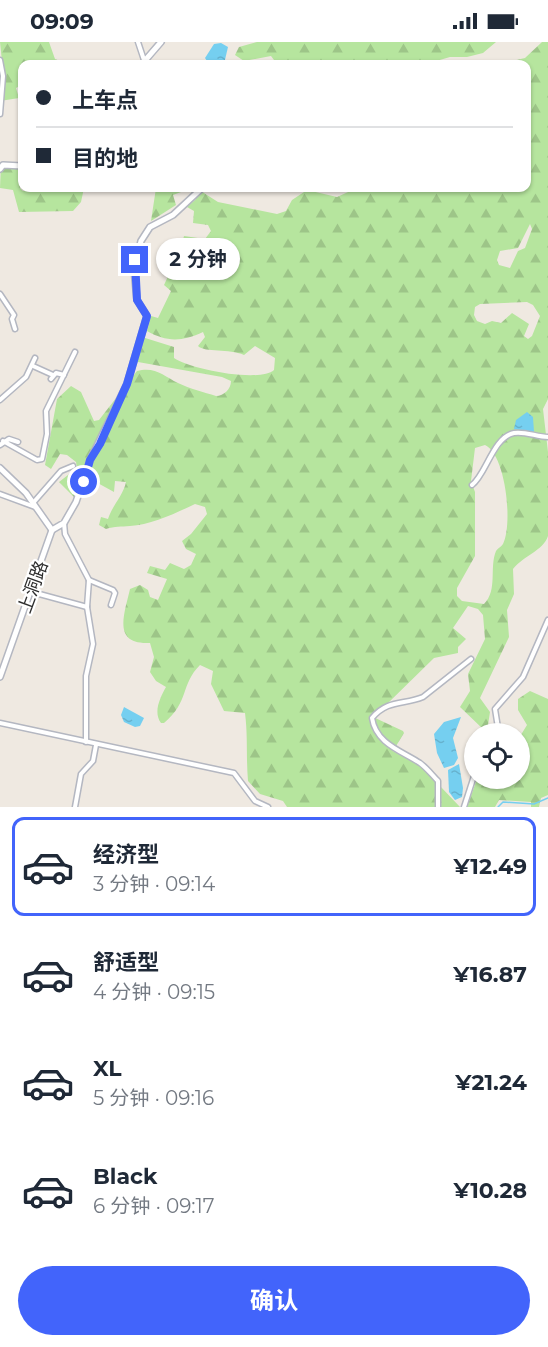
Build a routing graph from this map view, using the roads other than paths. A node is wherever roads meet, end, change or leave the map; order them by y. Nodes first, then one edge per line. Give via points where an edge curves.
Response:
1 (138, 42) edge
2 (161, 42) edge
3 (0, 60) edge
4 (142, 60) edge
5 (145, 60) edge
6 (0, 100) edge
7 (0, 114) edge
8 (18, 165) edge
9 (0, 169) edge
10 (197, 192) edge
11 (0, 294) edge
12 (15, 329) dead end
13 (75, 352) dead end
14 (35, 358) dead end
15 (33, 366) junction
16 (64, 375) junction
17 (0, 400) edge
18 (548, 437) edge
19 (18, 442) dead end
20 (2, 443) edge
21 (73, 466) dead end
22 (0, 468) edge
23 (472, 485) dead end
24 (0, 494) edge
25 (35, 505) junction
26 (64, 523) junction
27 (52, 530) junction
28 (89, 580) junction
29 (32, 592) junction
30 (111, 605) dead end
31 (87, 607) junction
32 (548, 620) edge
33 (471, 659) dead end
34 (0, 677) edge
35 (0, 723) edge
36 (497, 723) edge
37 (86, 742) junction
38 (96, 745) junction
39 (470, 789) edge
40 (75, 807) edge
41 (268, 807) edge
42 (438, 807) edge
43 (464, 807) edge

1 - 4 street
2 - 5 street
3 - 6 street
6 - 7 street
8 - 9 street via 3,165
10 - 26 street via 150,227 141,241 134,269 137,300 147,316 146,325 127,384
11 - 12 street via 14,315
13 - 16 street
14 - 15 street
15 - 16 street via 52,377 56,373
15 - 17 street
16 - 20 street via 46,411 42,459
18 - 23 street via 508,435
19 - 20 street via 9,439
21 - 25 street via 61,471
22 - 25 street
24 - 25 street
25 - 27 street
26 - 27 street
26 - 28 street via 65,534
27 - 29 street, 上洞路
28 - 30 street via 113,590
28 - 31 street
29 - 31 street
29 - 34 street, 上洞路
31 - 37 street via 93,644 86,676
32 - 36 street via 523,677 495,709
33 - 42 street via 423,697 398,700 372,718 376,732 400,754 423,765 438,781
35 - 37 street
37 - 38 street
38 - 40 street via 93,761 81,774
38 - 41 street via 234,773 255,801
39 - 43 street

